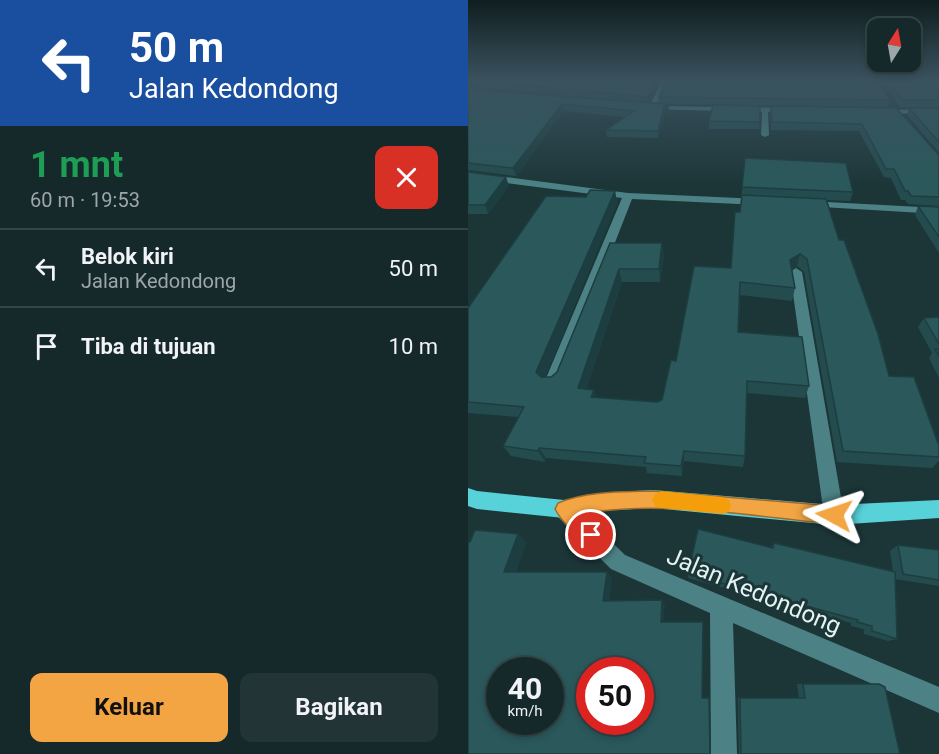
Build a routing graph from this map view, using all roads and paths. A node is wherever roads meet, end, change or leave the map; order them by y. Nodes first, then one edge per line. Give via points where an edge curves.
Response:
1 (765, 115) edge
2 (900, 115) edge
3 (904, 120) edge
4 (765, 135) dead end
5 (468, 175) edge
6 (628, 196) junction
7 (776, 203) edge
8 (799, 204) edge
9 (939, 211) edge
10 (796, 272) edge
11 (552, 383) edge
12 (471, 500) edge
13 (564, 509) junction
14 (939, 509) edge
15 (834, 515) junction
16 (721, 607) junction
17 (939, 700) edge
18 (724, 754) edge

1 - 4 street
2 - 3 street
5 - 6 street
6 - 7 street
6 - 11 street
8 - 9 street
10 - 15 street
12 - 13 main road
13 - 15 main road via 653,499
13 - 16 street, Jalan Kedondong via 618,562
14 - 15 main road
16 - 17 street, Jalan Kedondong
16 - 18 street

